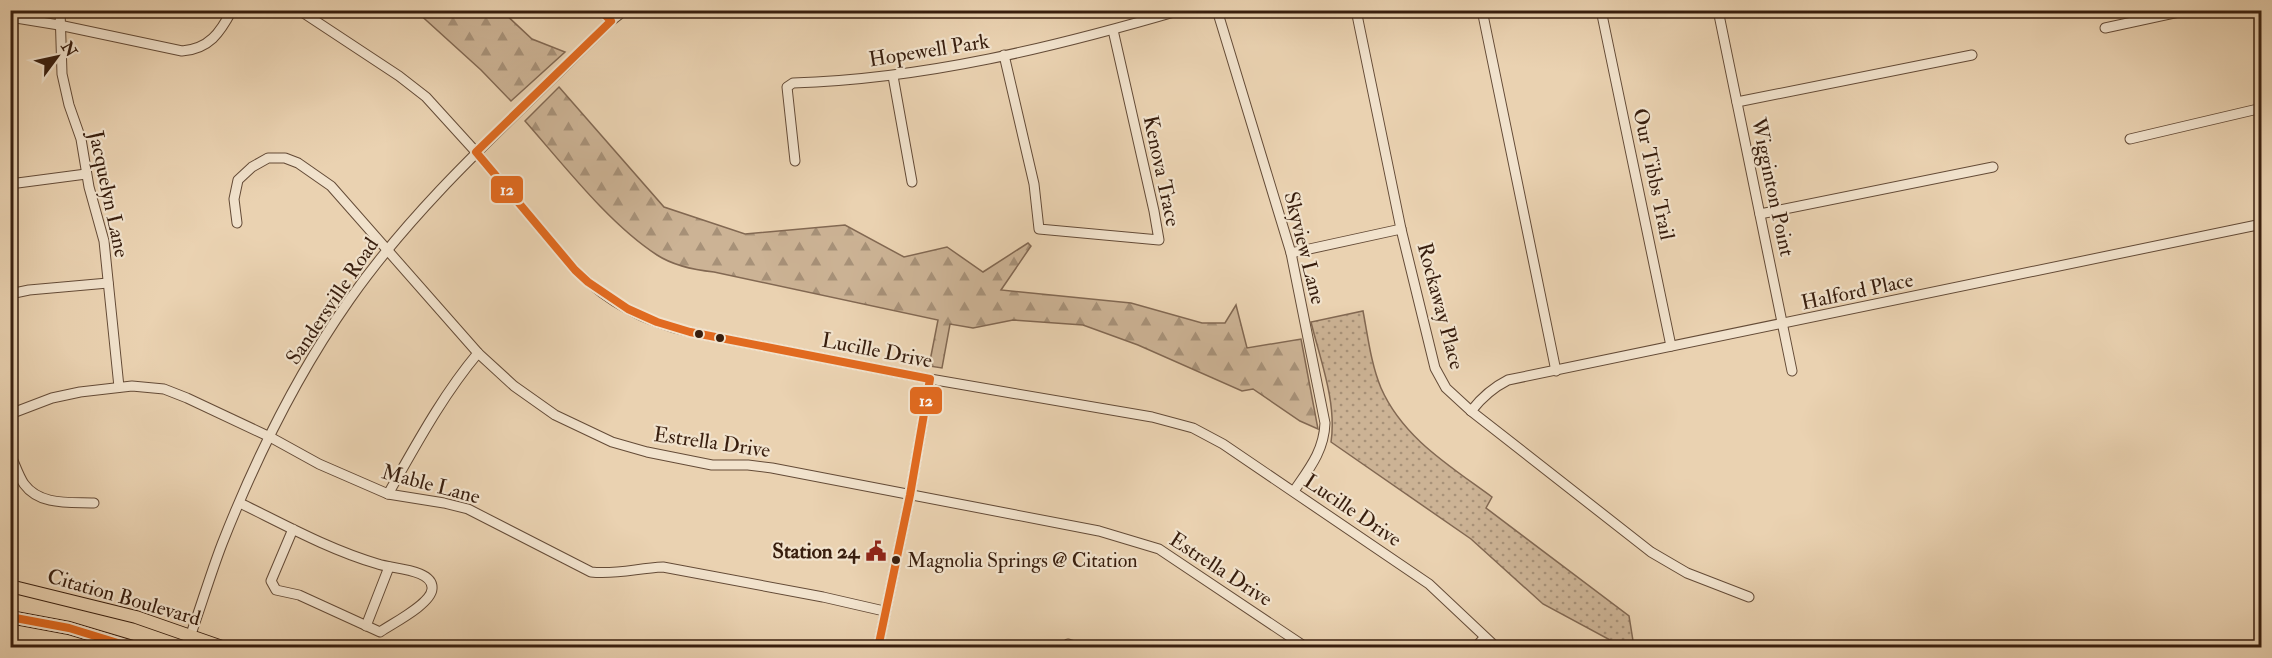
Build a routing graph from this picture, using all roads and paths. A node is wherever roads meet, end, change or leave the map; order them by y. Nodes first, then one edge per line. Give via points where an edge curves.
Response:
1 (60, 10) edge
2 (232, 10) edge
3 (299, 10) edge
4 (599, 10) edge
5 (625, 10) edge
6 (1181, 10) edge
7 (1217, 10) edge
8 (1356, 10) edge
9 (1482, 10) edge
10 (1601, 10) edge
11 (1718, 10) edge
12 (2188, 10) edge
13 (10, 17) edge
14 (611, 21) junction
15 (59, 25) junction
16 (2105, 28) dead end
17 (1113, 30) junction
18 (1004, 55) junction
19 (1972, 55) dead end
20 (893, 76) junction
21 (1737, 102) junction
22 (2262, 108) edge
23 (2130, 139) dead end
24 (476, 152) junction
25 (795, 160) dead end
26 (1993, 166) dead end
27 (86, 174) junction
28 (912, 182) dead end
29 (10, 184) edge
30 (1760, 214) junction
31 (237, 223) dead end
32 (2262, 224) edge
33 (1401, 229) junction
34 (388, 249) junction
35 (1291, 253) junction
36 (108, 283) junction
37 (10, 294) edge
38 (1782, 325) junction
39 (1671, 346) junction
40 (478, 353) junction
41 (1556, 371) junction
42 (1792, 371) dead end
43 (930, 379) junction
44 (119, 387) junction
45 (1471, 411) junction
46 (10, 414) edge
47 (270, 437) junction
48 (10, 454) edge
49 (1294, 491) junction
50 (388, 494) junction
51 (910, 495) junction
52 (94, 503) dead end
53 (240, 504) junction
54 (293, 529) junction
55 (389, 567) junction
56 (10, 586) edge
57 (1749, 597) dead end
58 (884, 611) junction
59 (10, 617) edge
60 (366, 626) junction
61 (191, 635) junction
62 (1484, 638) junction
63 (1068, 645) dead end
64 (136, 648) edge
65 (186, 648) edge
66 (225, 648) edge
67 (878, 648) edge
68 (1080, 648) edge
69 (1307, 648) edge
70 (1475, 648) edge
71 (1497, 648) edge

1 - 15 street, Jacquelyn Lane
2 - 15 street via 216,36 204,46 182,51
3 - 24 street, Lucille Drive via 426,97
4 - 14 street
5 - 14 street, Sandersville Road
6 - 17 street, Hopewell Park
7 - 35 street, Skyview Lane
8 - 33 street, Rockaway Place
9 - 41 street
10 - 39 street, Our Tibbs Trail
11 - 21 street, Wigginton Point
12 - 16 street
13 - 15 street
14 - 24 street, Sandersville Road
15 - 27 street, Jacquelyn Lane via 62,74 81,140
17 - 18 street, Hopewell Park
17 - 18 street, Kenova Trace via 1159,240 1039,229 1034,184
18 - 20 street, Hopewell Park
19 - 21 street
20 - 25 street, Hopewell Park via 793,83 788,87
20 - 28 street
21 - 30 street, Wigginton Point
22 - 23 street
24 - 34 street, Sandersville Road
24 - 43 street, Lucille Drive via 575,270 591,286 634,313 659,325 690,332
26 - 30 street
27 - 29 street
27 - 36 street, Jacquelyn Lane via 104,241
30 - 38 street, Wigginton Point
31 - 34 street, Estrella Drive via 234,199 238,180 252,166 268,158 285,158 331,186
32 - 38 street, Halford Place
33 - 35 street
33 - 45 street, Rockaway Place via 1435,368 1446,388
34 - 40 street, Estrella Drive
34 - 47 street, Sandersville Road via 321,342
35 - 49 street, Skyview Lane via 1325,423 1318,456
36 - 37 street
36 - 44 street, Jacquelyn Lane
38 - 39 street, Halford Place
38 - 42 street, Wigginton Point
39 - 41 street, Halford Place
40 - 50 street via 434,413
40 - 51 street, Estrella Drive via 514,386 555,415 612,442 712,465 772,468
41 - 45 street, Halford Place via 1509,380 1487,392
43 - 49 street, Lucille Drive via 1152,417 1193,428
43 - 51 street
44 - 46 street, Mable Lane via 59,396
44 - 47 street, Mable Lane via 164,389
45 - 57 street, Rockaway Place via 1651,552 1687,573
47 - 50 street, Mable Lane
47 - 53 street, Sandersville Road
48 - 52 street via 23,483 39,497
49 - 62 street, Lucille Drive via 1429,584
50 - 58 street, Mable Lane via 468,509 591,572 609,574 663,567
51 - 58 street
51 - 69 street, Estrella Drive via 1099,531 1159,549
53 - 54 street
53 - 61 street, Sandersville Road via 222,543
54 - 55 street via 340,551
54 - 60 street via 272,581 276,590
55 - 60 street
55 - 60 street via 420,573 429,579 429,597 380,632
56 - 61 main road, Citation Boulevard via 136,617
58 - 67 street
59 - 64 main road via 69,628
61 - 65 street, Sandersville Road
61 - 66 main road, Citation Boulevard
62 - 70 street
62 - 71 street, Lucille Drive
63 - 68 street

